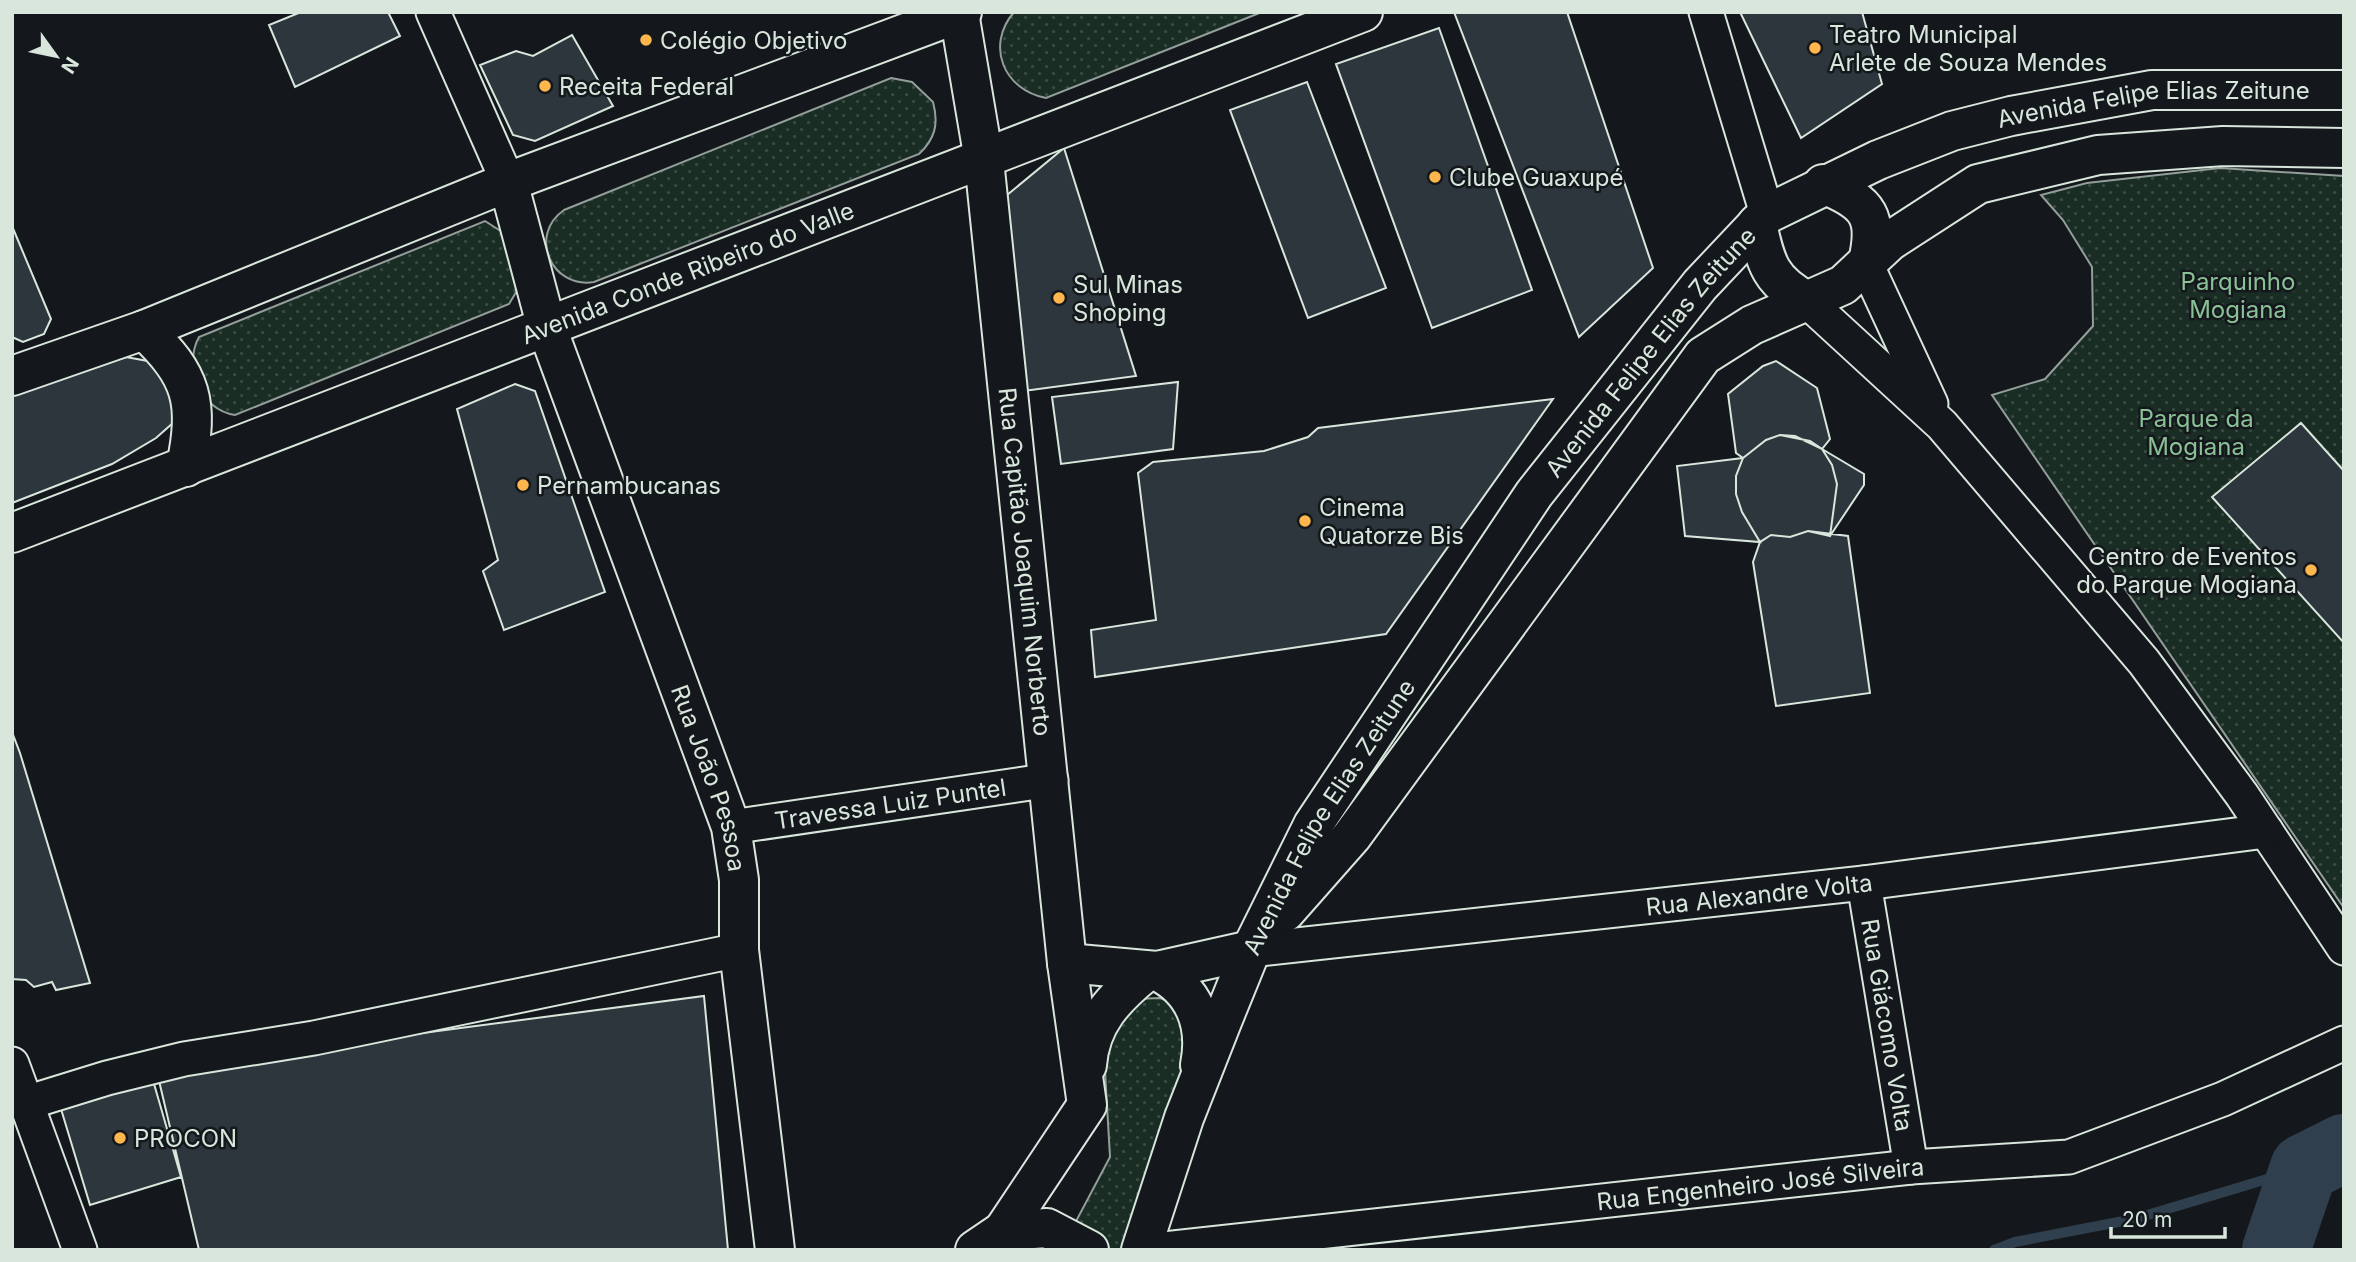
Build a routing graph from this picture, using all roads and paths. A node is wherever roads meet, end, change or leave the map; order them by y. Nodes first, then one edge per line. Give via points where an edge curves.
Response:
1 (433, 12) edge
2 (1363, 12) edge
3 (1706, 12) edge
4 (960, 13) edge
5 (2344, 89) edge
6 (2344, 148) edge
7 (984, 160) junction
8 (508, 182) junction
9 (1823, 184) junction
10 (1762, 219) junction
11 (1867, 266) junction
12 (1807, 302) junction
13 (547, 328) junction
14 (144, 330) junction
15 (12, 376) edge
16 (1942, 425) junction
17 (186, 467) junction
18 (12, 533) edge
19 (1051, 780) junction
20 (731, 827) junction
21 (2266, 831) junction
22 (1864, 883) junction
23 (2344, 948) edge
24 (739, 950) junction
25 (1251, 950) junction
26 (1067, 963) junction
27 (1152, 971) junction
28 (2344, 1043) edge
29 (12, 1064) edge
30 (1085, 1096) junction
31 (26, 1103) junction
32 (1188, 1107) junction
33 (1911, 1167) junction
34 (989, 1240) edge
35 (80, 1250) edge
36 (775, 1250) edge
37 (1088, 1250) edge
38 (1141, 1250) edge
39 (1155, 1250) edge

1 - 8 street
2 - 7 main road, Avenida Conde Ribeiro do Valle
3 - 10 street
4 - 7 main road, Rua Capitão Joaquim Norberto
4 - 8 main road
5 - 9 main road, Avenida Felipe Elias Zeitune via 2152,90 1952,131
6 - 11 main road, Avenida Felipe Elias Zeitune via 2223,146 2098,155 1978,184 1890,242
7 - 13 main road, Avenida Conde Ribeiro do Valle
7 - 19 main road, Rua Capitão Joaquim Norberto
8 - 13 main road, Rua João Pessoa
8 - 14 main road
9 - 10 main road, Avenida Felipe Elias Zeitune
9 - 11 main road via 1851,195 1871,218 1874,237
10 - 12 main road via 1772,274 1787,291
10 - 25 main road, Avenida Felipe Elias Zeitune via 1700,285 1534,494 1313,825
11 - 12 main road, Avenida Felipe Elias Zeitune via 1843,285
11 - 16 street
12 - 16 street
12 - 25 main road, Avenida Felipe Elias Zeitune via 1752,325 1703,356 1352,836
13 - 17 main road, Avenida Conde Ribeiro do Valle
13 - 20 main road, Rua João Pessoa
14 - 15 main road
14 - 17 main road via 174,358 192,398 193,430
16 - 21 street via 2144,662
17 - 18 main road, Avenida Conde Ribeiro do Valle
19 - 20 street, Travessa Luiz Puntel
19 - 26 main road, Rua Capitão Joaquim Norberto
20 - 24 main road, Rua João Pessoa via 739,880
21 - 22 street, Rua Alexandre Volta
21 - 23 street
22 - 25 street, Rua Alexandre Volta
22 - 33 street, Rua Giácomo Volta
24 - 31 street via 314,1038 184,1059
24 - 36 main road, Rua João Pessoa
25 - 27 main road
25 - 32 main road
26 - 27 main road
26 - 30 main road, Rua Capitão Joaquim Norberto
27 - 30 main road via 1102,1014 1089,1044
27 - 32 main road via 1177,981 1194,1002 1201,1029 1201,1059
28 - 33 street, Rua Engenheiro José Silveira via 2223,1100 2069,1157
29 - 31 street
30 - 34 main road via 1087,1105
31 - 35 street
32 - 38 main road
33 - 39 street, Rua Engenheiro José Silveira
34 - 37 main road via 1047,1228

